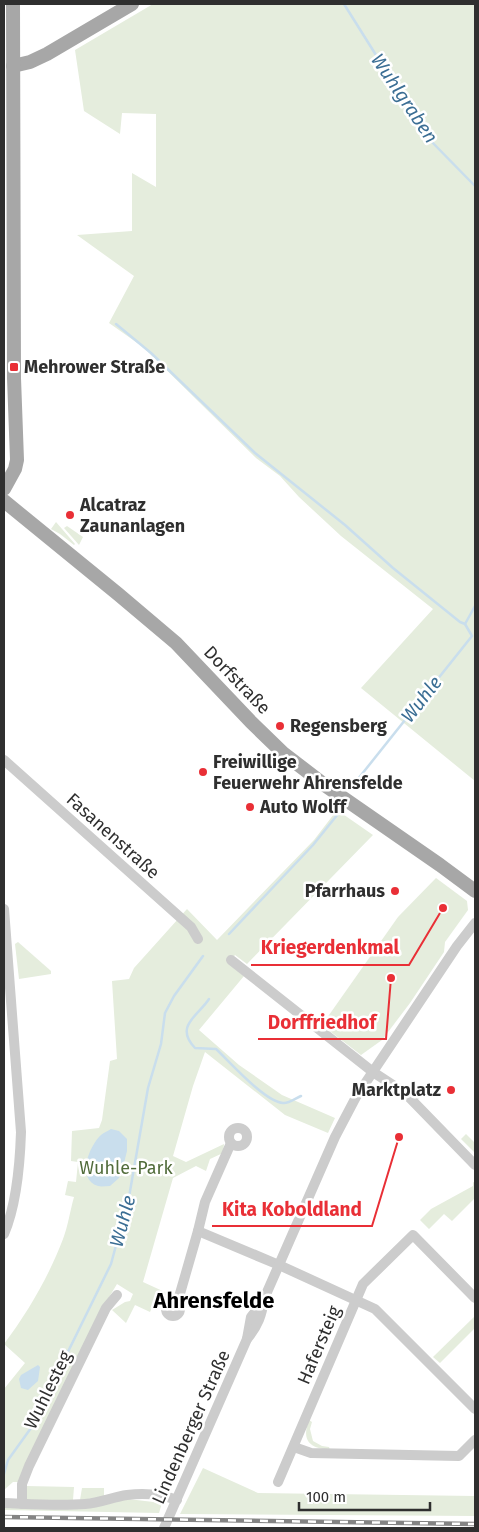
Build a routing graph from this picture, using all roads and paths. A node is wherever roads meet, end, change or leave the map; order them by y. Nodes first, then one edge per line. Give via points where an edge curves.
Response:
1 (13, 4) edge
2 (132, 4) edge
3 (13, 66) junction
4 (4, 489) edge
5 (4, 501) edge
6 (5, 764) edge
7 (475, 891) edge
8 (4, 910) edge
9 (475, 923) edge
10 (198, 939) dead end
11 (231, 960) dead end
12 (373, 1072) junction
13 (231, 1143) dead end
14 (475, 1165) edge
15 (198, 1231) junction
16 (4, 1234) edge
17 (279, 1265) junction
18 (117, 1294) dead end
19 (475, 1298) edge
20 (356, 1301) junction
21 (177, 1304) dead end
22 (475, 1409) edge
23 (475, 1440) edge
24 (294, 1447) junction
25 (278, 1482) dead end
26 (177, 1500) junction
27 (4, 1503) edge
28 (22, 1504) junction
29 (164, 1528) edge

1 - 3 main road
2 - 3 main road via 47,54
3 - 4 main road via 17,460
5 - 7 main road, Dorfstraße via 176,643 250,722 284,753
6 - 10 street, Fasanenstraße via 191,927
8 - 16 street via 21,1132 19,1164
9 - 12 street, Lindenberger Straße
11 - 12 street
12 - 14 street via 405,1093
12 - 17 street, Lindenberger Straße via 335,1137
13 - 15 street via 206,1198
15 - 17 street
15 - 21 street
17 - 20 street
17 - 26 street, Lindenberger Straße via 264,1299 260,1321 247,1339
18 - 28 street, Wuhlesteg via 106,1308 28,1466 22,1484
19 - 20 street, Hafersteig via 413,1235 363,1284
20 - 22 street via 375,1309
20 - 24 street, Hafersteig
23 - 24 street via 459,1456 311,1452
24 - 25 street, Hafersteig
26 - 28 street via 144,1494 86,1504
26 - 29 street, Lindenberger Straße
27 - 28 street

